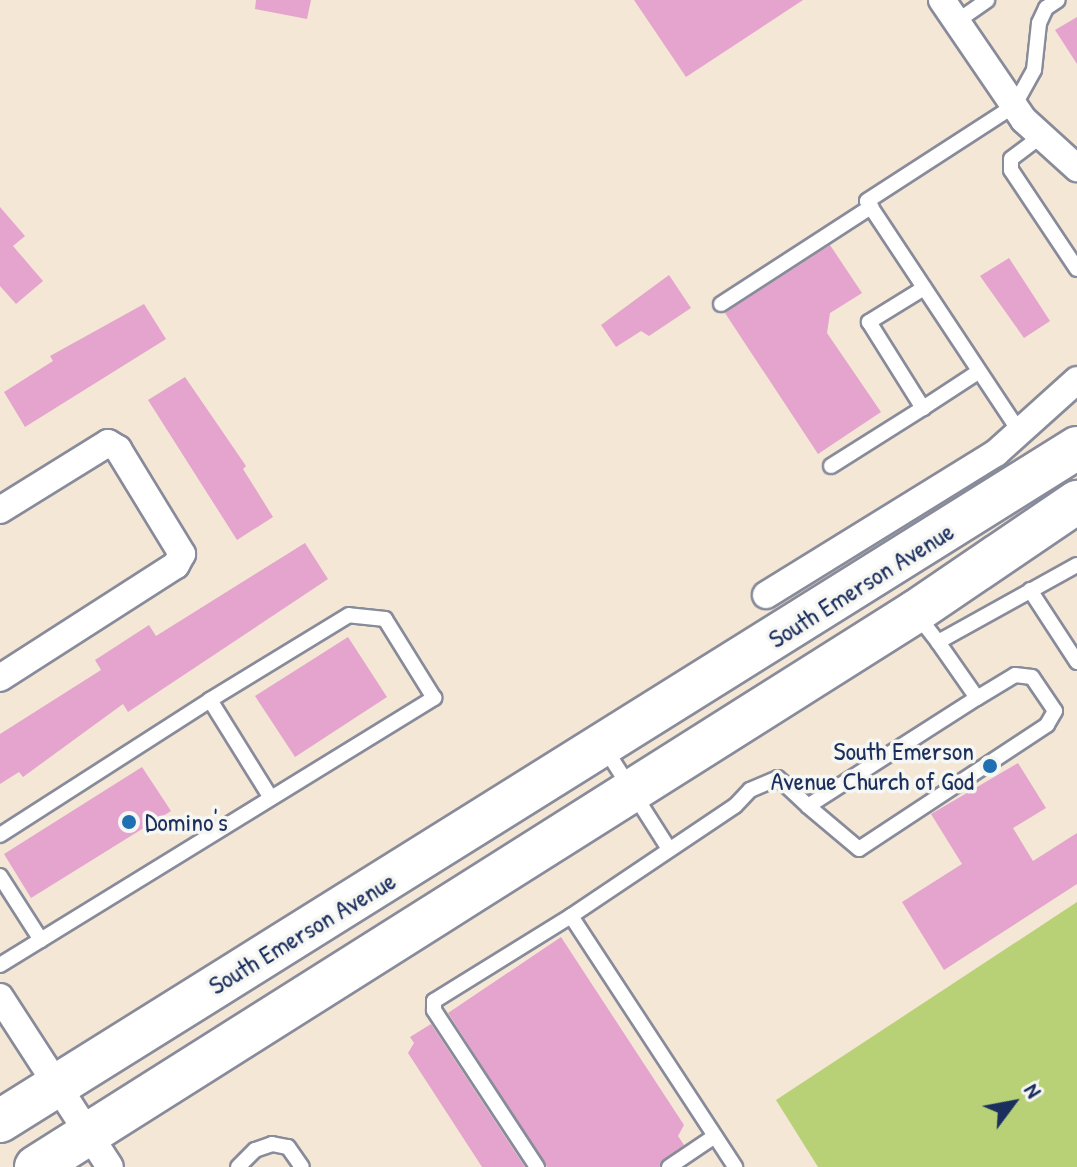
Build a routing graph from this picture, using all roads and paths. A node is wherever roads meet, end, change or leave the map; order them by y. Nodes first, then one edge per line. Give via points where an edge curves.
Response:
1 (942, 0) edge
2 (987, 0) edge
3 (1058, 0) edge
4 (956, 22) junction
5 (1014, 106) junction
6 (1040, 137) junction
7 (1077, 168) edge
8 (871, 207) junction
9 (1077, 269) edge
10 (924, 288) junction
11 (721, 304) dead end
12 (978, 372) junction
13 (1077, 380) edge
14 (923, 408) junction
15 (1021, 434) junction
16 (1077, 448) edge
17 (831, 466) dead end
18 (1077, 502) edge
19 (0, 510) edge
20 (1077, 565) edge
21 (1030, 590) junction
22 (766, 595) dead end
23 (926, 627) junction
24 (1077, 662) edge
25 (0, 678) edge
26 (977, 698) junction
27 (210, 700) junction
28 (604, 747) junction
29 (632, 790) junction
30 (271, 798) junction
31 (808, 806) junction
32 (0, 835) edge
33 (669, 849) junction
34 (0, 876) edge
35 (571, 916) junction
36 (41, 940) junction
37 (0, 965) edge
38 (0, 997) edge
39 (56, 1085) junction
40 (0, 1121) edge
41 (715, 1136) junction
42 (99, 1151) edge
43 (36, 1167) edge
44 (238, 1167) edge
45 (302, 1167) edge
46 (537, 1167) edge
47 (669, 1167) edge
48 (735, 1167) edge

1 - 4 street
2 - 4 lane
3 - 5 lane via 1046,8 1035,36 1034,70
4 - 5 street
5 - 6 street
5 - 8 lane via 867,201
6 - 7 street
6 - 9 lane via 1011,159 1011,170
8 - 10 lane
8 - 11 lane
10 - 12 lane
10 - 14 lane via 869,322
12 - 14 lane
12 - 15 lane
13 - 15 street, South Emerson Avenue
14 - 17 lane
15 - 22 street, South Emerson Avenue
16 - 28 main road, South Emerson Avenue
18 - 23 main road, South Emerson Avenue
19 - 25 street via 108,443 118,449 182,554 176,565
20 - 21 lane
21 - 23 lane
21 - 24 lane
23 - 26 lane
23 - 29 main road, South Emerson Avenue
26 - 31 lane
26 - 31 lane via 1015,675 1032,677 1055,711 1047,725 859,849
27 - 30 lane
27 - 30 lane via 349,615 385,619 426,684 434,698
27 - 32 lane
28 - 29 lane
28 - 39 main road, South Emerson Avenue
29 - 33 lane
29 - 42 main road, South Emerson Avenue
30 - 36 lane
31 - 33 lane via 778,778 750,790
33 - 35 lane
34 - 36 lane
35 - 41 lane
35 - 46 lane via 434,1001 434,1010
36 - 37 lane
38 - 39 street
39 - 40 main road, South Emerson Avenue
39 - 42 street
41 - 47 lane
41 - 48 lane
42 - 43 main road, South Emerson Avenue
44 - 45 lane via 255,1150 272,1144 288,1147

